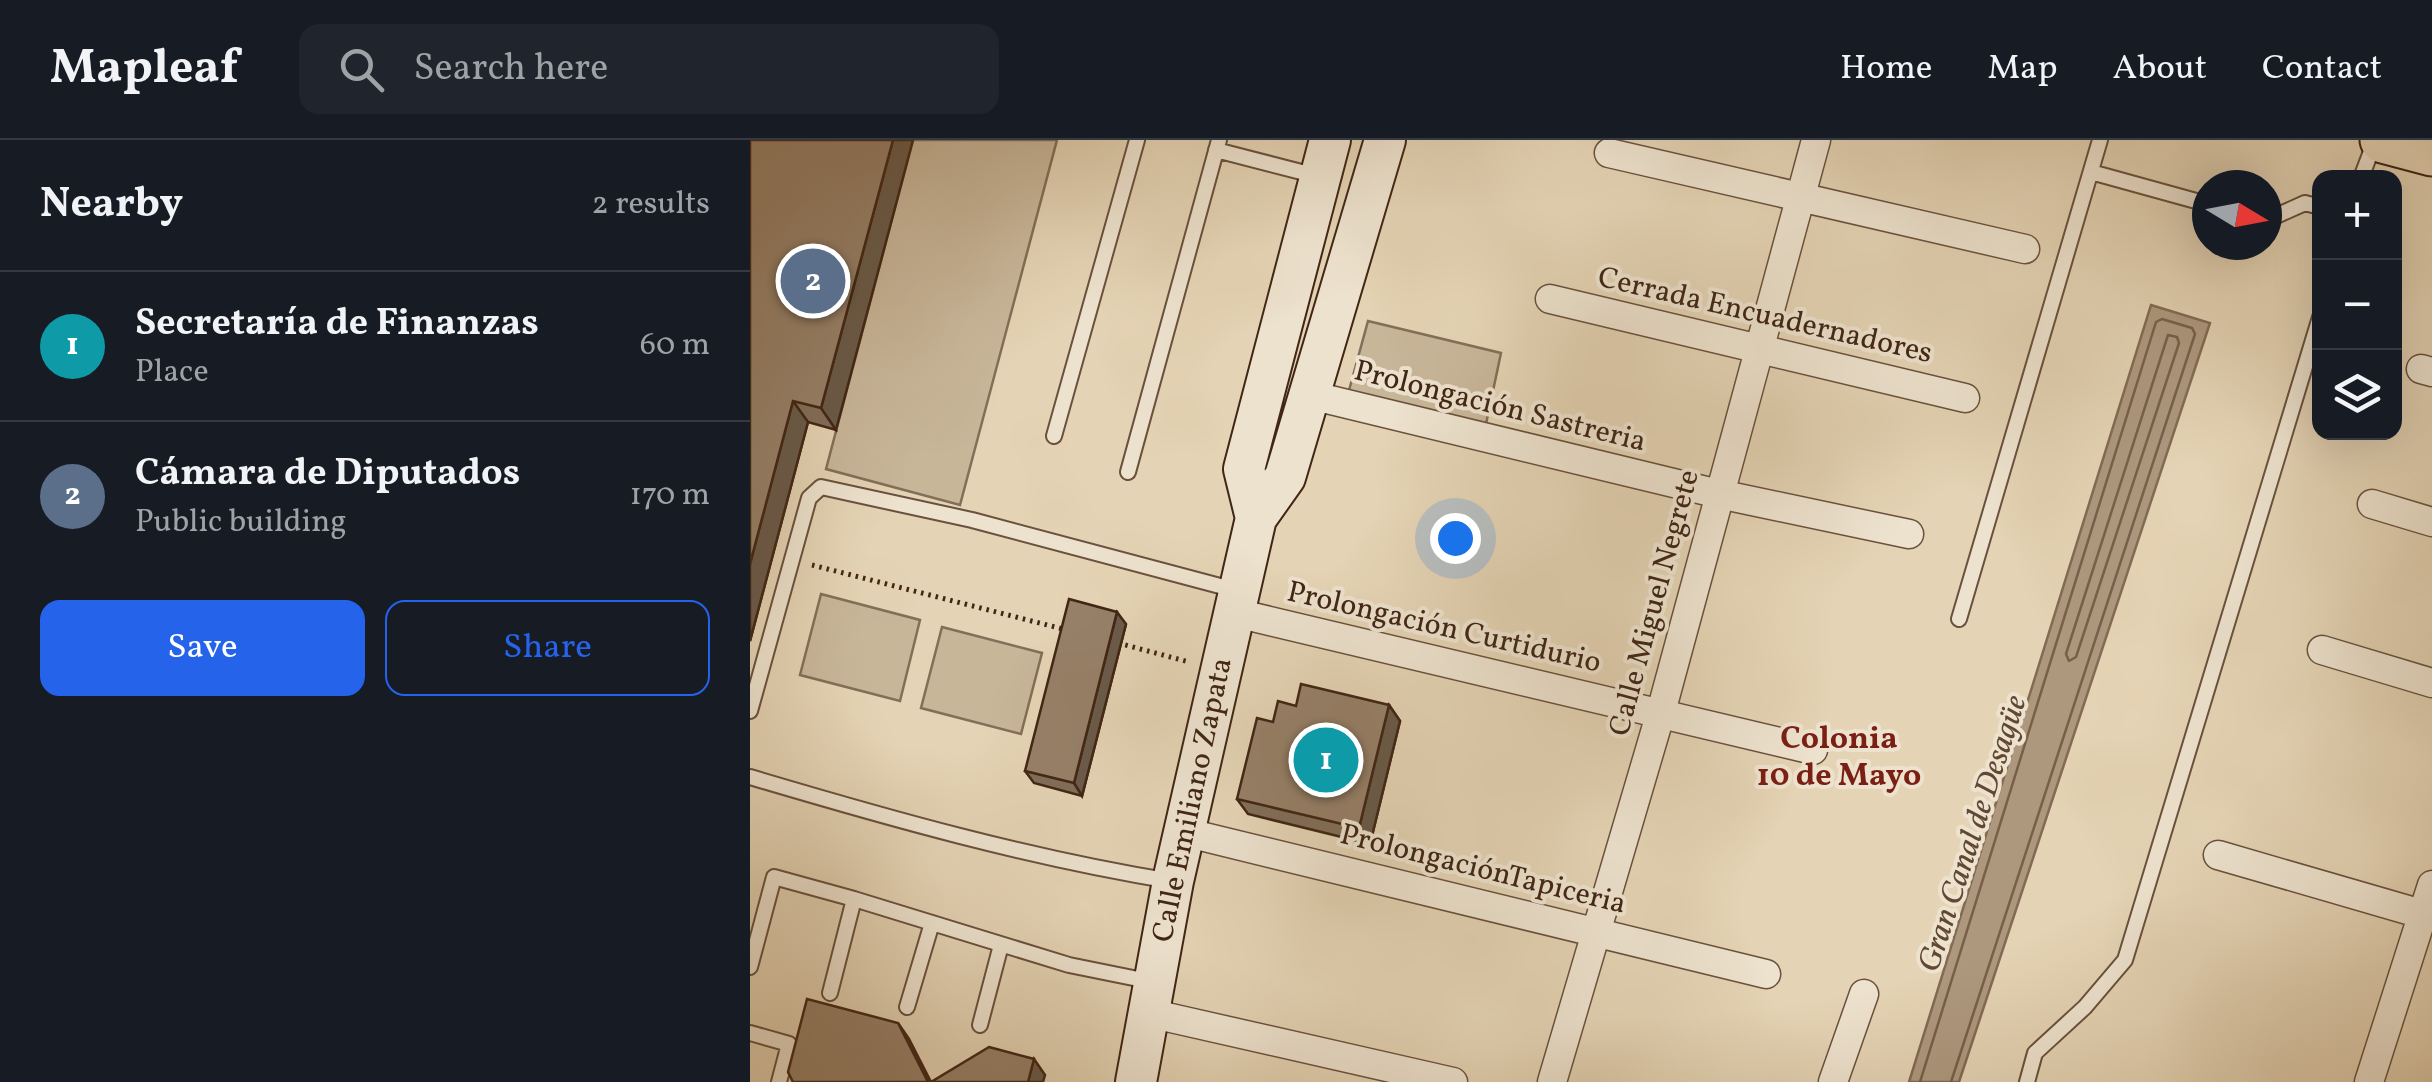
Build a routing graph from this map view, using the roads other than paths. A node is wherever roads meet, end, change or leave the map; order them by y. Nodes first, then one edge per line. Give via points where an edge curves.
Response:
1 (1137, 140) edge
2 (1385, 140) edge
3 (1816, 140) edge
4 (2100, 140) edge
5 (2376, 140) edge
6 (2384, 140) edge
7 (1218, 145) edge
8 (1610, 153) dead end
9 (2432, 153) edge
10 (1325, 158) edge
11 (2365, 170) edge
12 (2090, 172) junction
13 (1799, 196) junction
14 (2192, 200) edge
15 (2312, 205) edge
16 (2282, 213) edge
17 (2025, 249) dead end
18 (1550, 298) dead end
19 (2312, 343) edge
20 (1756, 347) junction
21 (1310, 395) junction
22 (1965, 398) dead end
23 (1054, 436) dead end
24 (1128, 472) dead end
25 (1719, 494) junction
26 (2372, 504) dead end
27 (1256, 518) junction
28 (2432, 522) edge
29 (1909, 534) dead end
30 (1238, 602) junction
31 (1959, 618) dead end
32 (2322, 650) dead end
33 (2432, 683) edge
34 (750, 712) edge
35 (1660, 712) junction
36 (1812, 750) dead end
37 (750, 777) edge
38 (1184, 832) junction
39 (2218, 855) dead end
40 (1173, 881) junction
41 (2432, 885) edge
42 (854, 899) junction
43 (2428, 915) edge
44 (932, 923) junction
45 (1595, 929) junction
46 (1001, 945) junction
47 (750, 968) edge
48 (1766, 974) dead end
49 (830, 993) dead end
50 (1864, 994) dead end
51 (1152, 997) junction
52 (907, 1007) dead end
53 (980, 1024) dead end
54 (750, 1033) edge
55 (780, 1082) edge
56 (1136, 1082) edge
57 (1453, 1082) edge
58 (1552, 1082) edge
59 (1833, 1082) edge
60 (2027, 1082) edge
61 (2369, 1082) edge

1 - 23 lane
2 - 21 street, Calle Emiliano Zapata
3 - 13 street, Calle Miguel Negrete
4 - 12 lane
5 - 11 lane
6 - 9 main road
7 - 10 lane
7 - 24 lane
8 - 13 street
10 - 27 street, Calle Emiliano Zapata via 1244,469
12 - 14 lane
12 - 31 lane
13 - 17 street
13 - 20 street, Calle Miguel Negrete
15 - 16 lane
18 - 20 street, Cerrada Encuadernadores
19 - 60 lane via 2124,960 2035,1053
20 - 22 street, Cerrada Encuadernadores
20 - 25 street, Calle Miguel Negrete
21 - 25 street, Prolongación Sastreria
21 - 27 street, Calle Emiliano Zapata via 1284,477
25 - 29 street, Prolongación Sastreria
25 - 35 street, Calle Miguel Negrete
26 - 28 street
27 - 30 street, Calle Emiliano Zapata
30 - 34 lane via 829,486 809,498
30 - 35 street, Prolongación Curtidurio
30 - 38 street, Calle Emiliano Zapata
32 - 33 street
35 - 36 street, Prolongación Curtidurio
35 - 45 street, Calle Miguel Negrete
37 - 40 lane via 874,814
38 - 40 street, Calle Emiliano Zapata
38 - 45 street, ProlongaciónTapiceria
39 - 43 street
40 - 51 street, Calle Emiliano Zapata
41 - 43 street
42 - 44 lane
42 - 47 lane via 774,877
42 - 49 lane
43 - 61 street
44 - 46 lane
44 - 52 lane
45 - 48 street, ProlongaciónTapiceria
45 - 58 street, Calle Miguel Negrete
46 - 51 lane
46 - 53 lane
50 - 59 street
51 - 56 street, Calle Emiliano Zapata
51 - 57 street
54 - 55 lane via 789,1044

